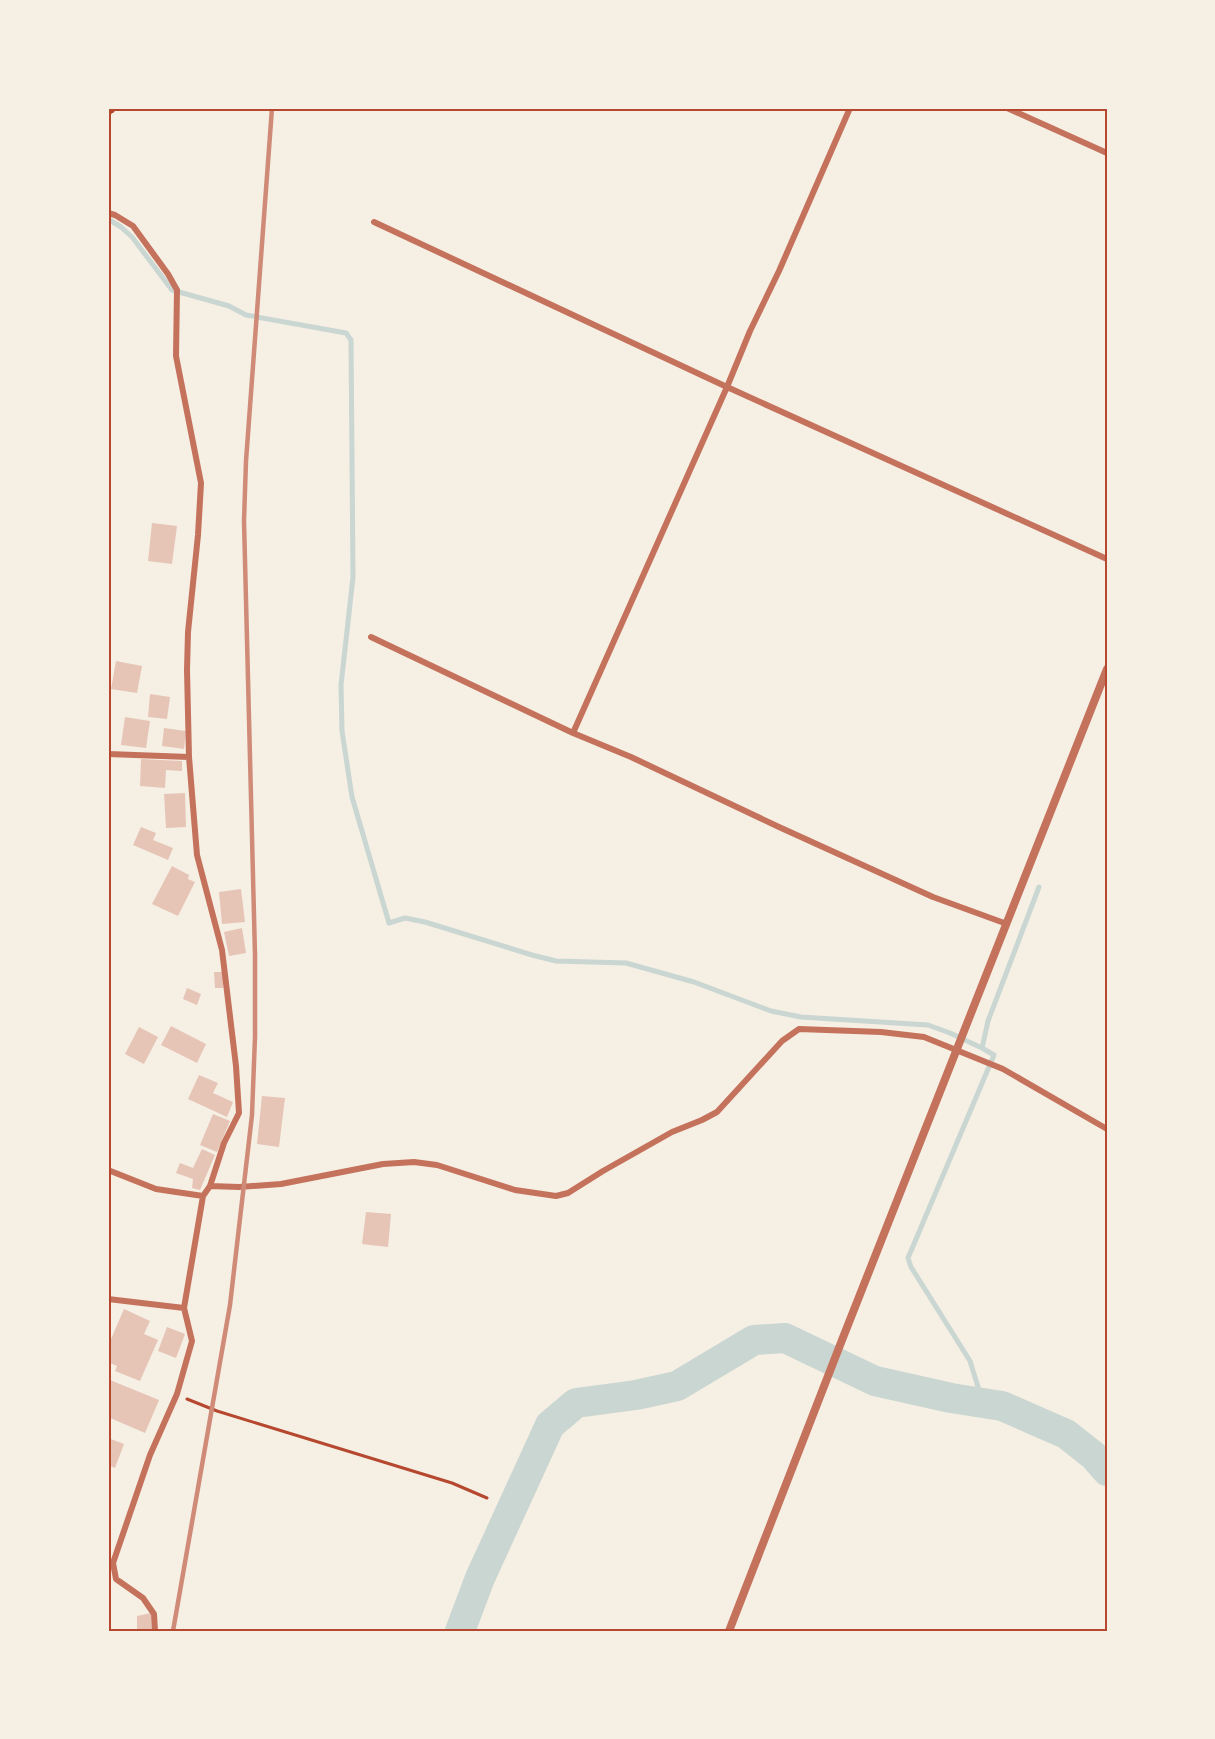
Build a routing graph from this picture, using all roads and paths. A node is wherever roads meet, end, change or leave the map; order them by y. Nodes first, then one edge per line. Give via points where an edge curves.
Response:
1 (850, 108) edge
2 (1007, 108) edge
3 (1107, 153) edge
4 (108, 213) edge
5 (374, 222) dead end
6 (727, 387) junction
7 (1107, 559) edge
8 (371, 637) dead end
9 (1107, 669) edge
10 (573, 733) junction
11 (108, 754) edge
12 (189, 757) junction
13 (1007, 924) junction
14 (958, 1047) junction
15 (1107, 1129) edge
16 (108, 1170) edge
17 (210, 1186) junction
18 (203, 1196) junction
19 (108, 1299) edge
20 (184, 1308) junction
21 (177, 1394) junction
22 (487, 1498) dead end
23 (155, 1631) edge
24 (729, 1631) edge

1 - 6 street
2 - 3 street
4 - 12 street via 133,226 177,290 176,356 201,483 187,661
5 - 6 street
6 - 7 street
6 - 10 street
8 - 10 street
9 - 13 street
10 - 13 street via 933,897
11 - 12 street
12 - 17 street via 197,855 222,950 238,1090 239,1113
13 - 14 street
14 - 15 street
14 - 17 street via 924,1037 881,1032 799,1029 782,1041 717,1112 672,1132 568,1193 556,1196 514,1190 437,1165 414,1162 383,1164 281,1184
14 - 24 street
16 - 18 street via 156,1189
17 - 18 street
18 - 20 street
19 - 20 street
20 - 21 street via 192,1341
21 - 22 path via 217,1411 452,1483
21 - 23 street via 150,1455 113,1563 116,1580 143,1598 154,1614

